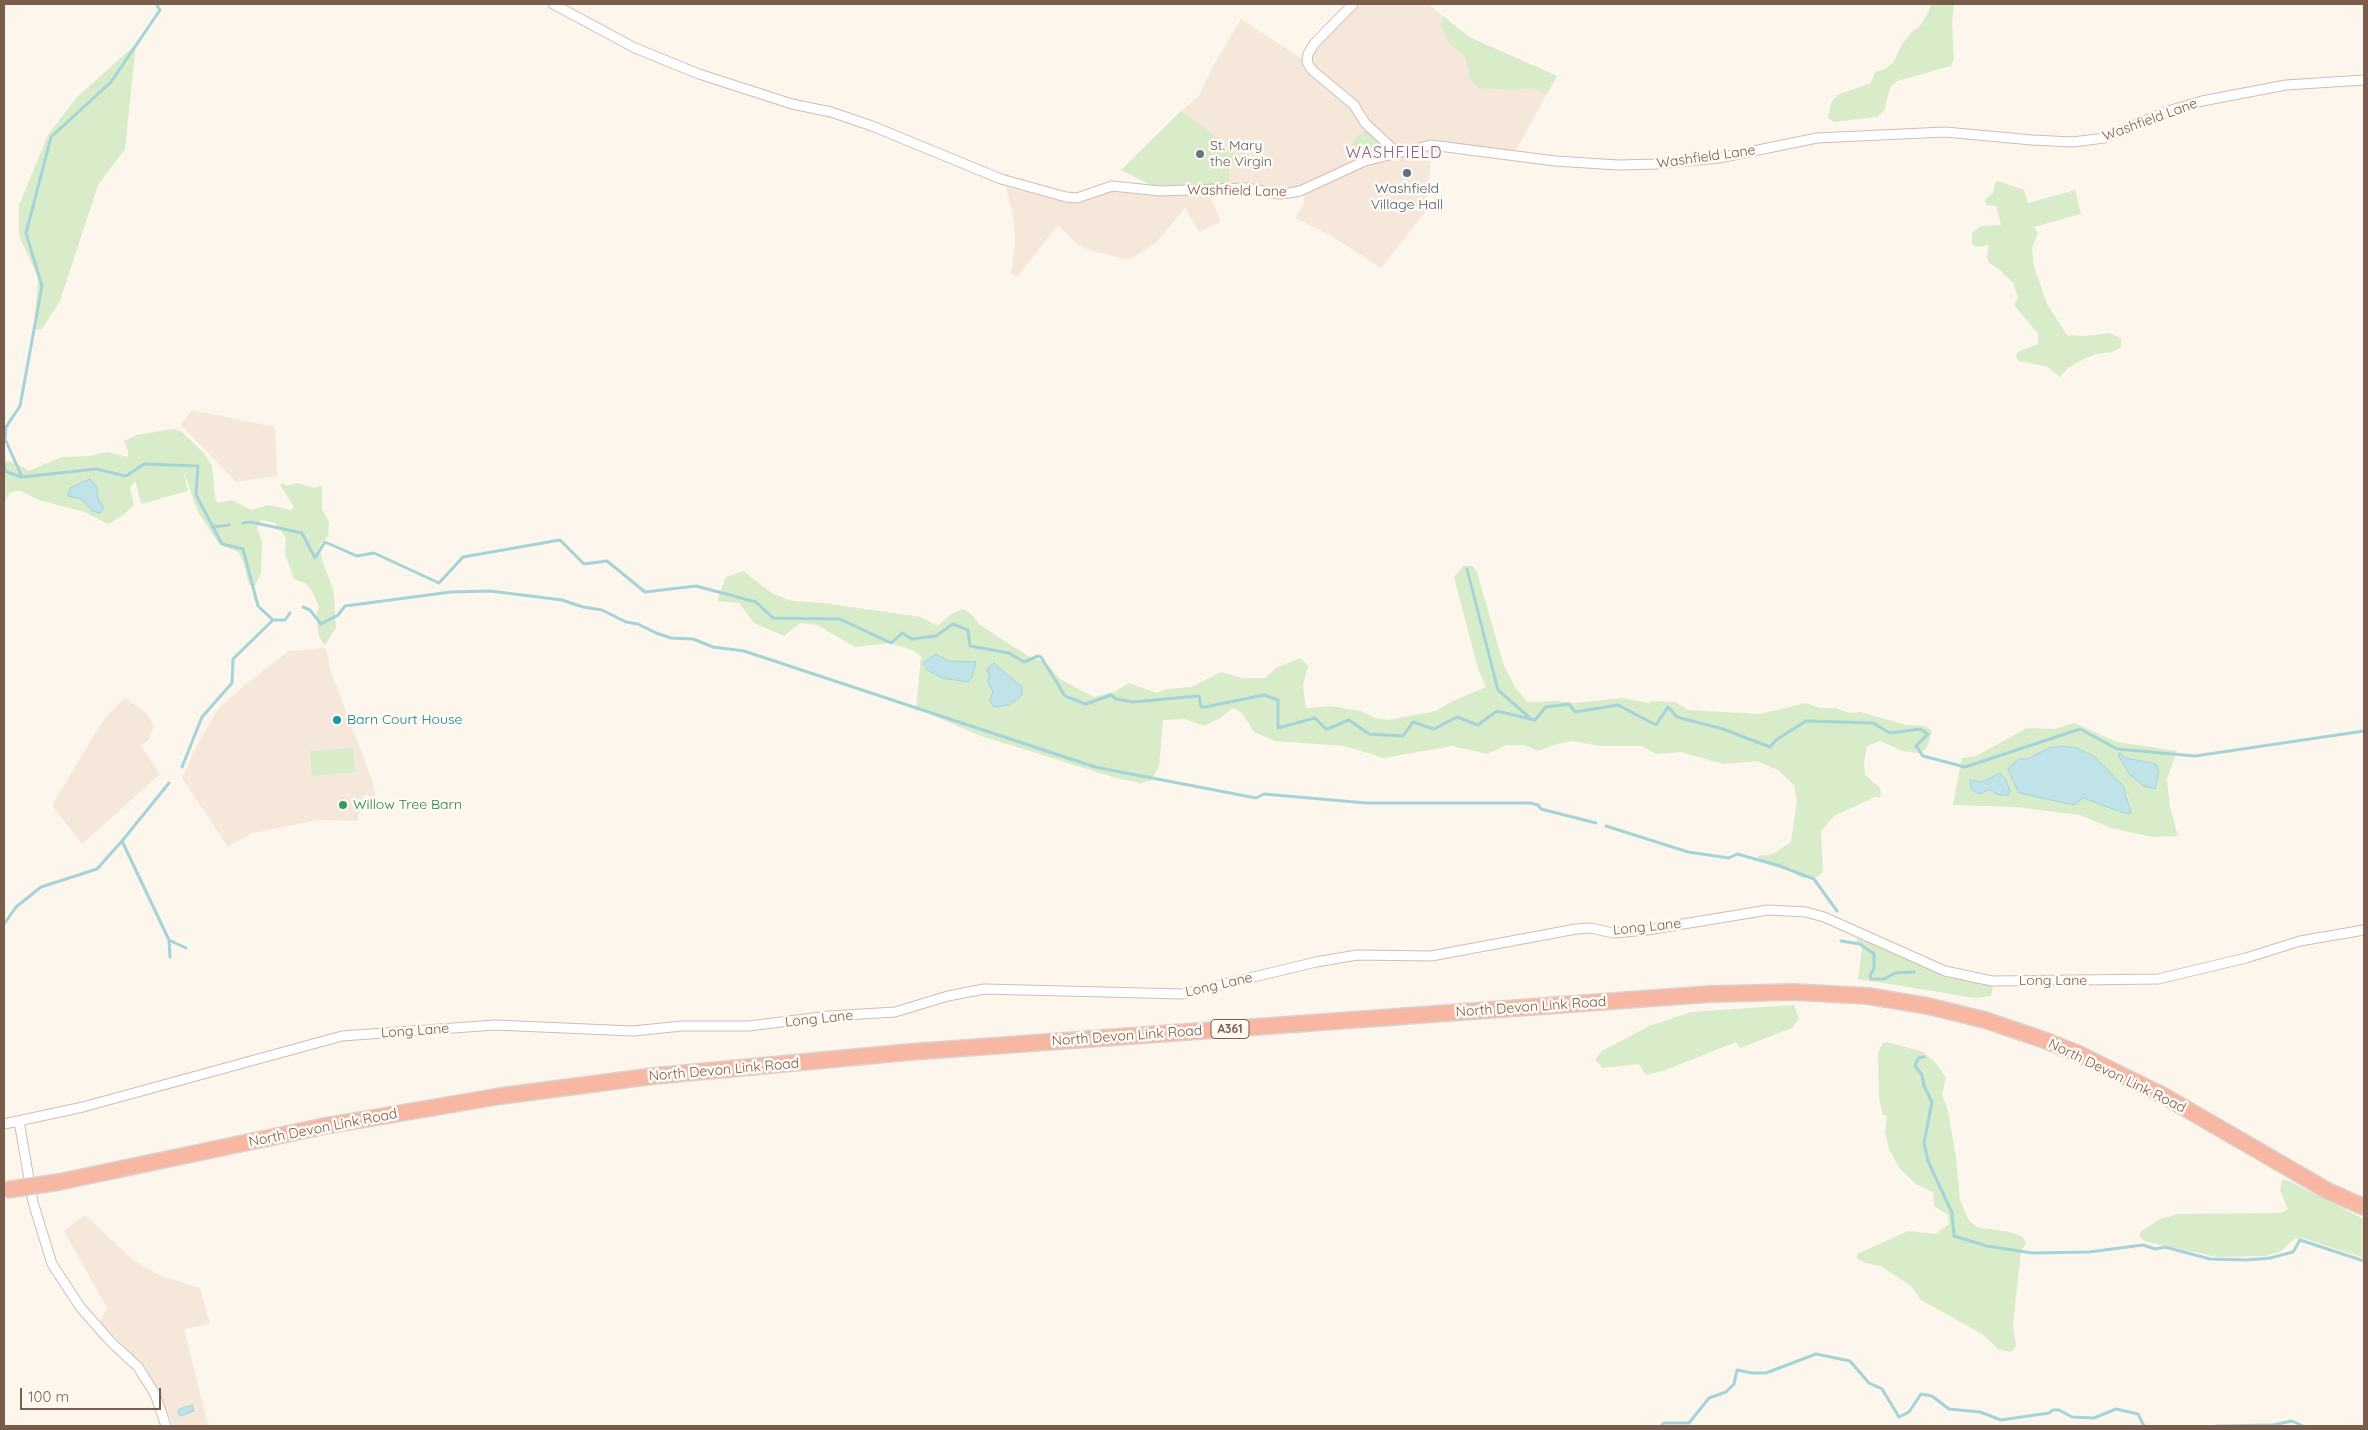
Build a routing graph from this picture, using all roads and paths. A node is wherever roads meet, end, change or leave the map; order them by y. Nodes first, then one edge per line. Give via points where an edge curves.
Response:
1 (553, 4) edge
2 (1353, 4) edge
3 (2364, 80) edge
4 (1394, 153) junction
5 (2364, 930) edge
6 (20, 1121) junction
7 (4, 1124) edge
8 (5, 1190) edge
9 (2364, 1207) edge
10 (166, 1426) edge

1 - 4 street, Washfield Lane via 635,48 699,74 792,104 840,115 1001,179 1077,198 1112,186 1160,190 1246,188 1289,193 1365,161
2 - 4 street via 1314,44 1307,62 1312,70 1354,104 1365,123
3 - 4 street, Washfield Lane via 2286,85 2202,101 2168,111 2104,138 2073,142 1944,132 1817,138 1720,158 1618,165 1555,161 1440,145
5 - 6 street, Long Lane via 2300,941 2158,979 1992,981 1944,971 1824,917 1806,912 1768,910 1647,930 1613,933 1583,928 1431,956 1357,955 1183,994 984,989 895,1012 750,1026 682,1026 633,1031 495,1025 342,1036
6 - 7 street, Long Lane
6 - 10 street via 33,1202 52,1264 81,1308 138,1367 155,1394
8 - 9 highway, North Devon Link Road / A361, bridge via 59,1182 325,1126 500,1096 654,1076 910,1052 1700,995 1785,992 1868,996 1928,1006 2044,1040 2164,1096 2328,1191

